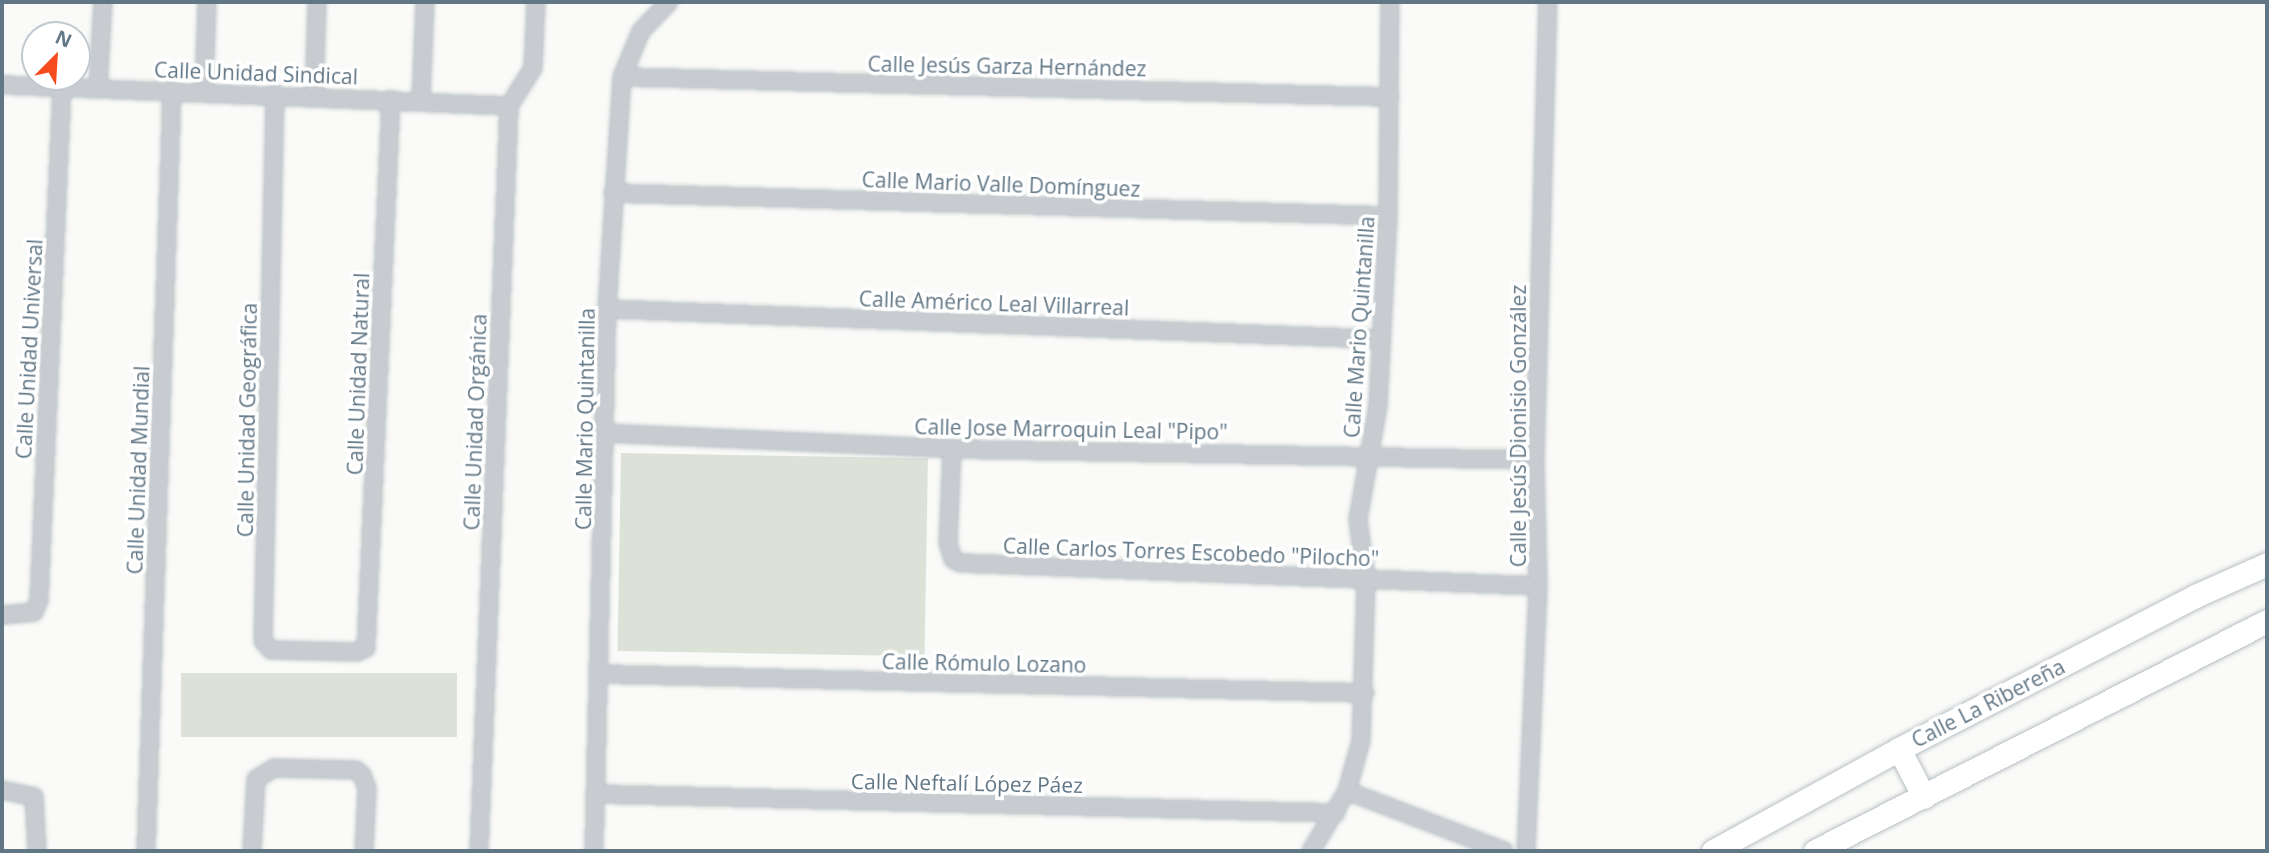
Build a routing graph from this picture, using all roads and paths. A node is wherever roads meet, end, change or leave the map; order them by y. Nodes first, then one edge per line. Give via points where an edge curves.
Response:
1 (103, 2) edge
2 (207, 2) edge
3 (317, 2) edge
4 (425, 2) edge
5 (536, 2) edge
6 (669, 2) edge
7 (1390, 2) edge
8 (1548, 2) edge
9 (622, 77) junction
10 (2, 85) edge
11 (21, 86) edge
12 (91, 88) edge
13 (98, 88) junction
14 (172, 90) junction
15 (62, 91) edge
16 (204, 91) junction
17 (275, 93) junction
18 (314, 94) junction
19 (1390, 97) junction
20 (391, 100) junction
21 (421, 101) junction
22 (509, 106) junction
23 (613, 193) junction
24 (1388, 216) junction
25 (607, 309) junction
26 (1379, 339) junction
27 (606, 433) junction
28 (952, 449) junction
29 (1371, 455) junction
30 (1535, 460) junction
31 (2267, 564) edge
32 (1366, 580) junction
33 (1538, 586) junction
34 (2, 615) edge
35 (2267, 621) edge
36 (364, 650) joint
37 (601, 674) junction
38 (1365, 693) junction
39 (1899, 749) junction
40 (2, 790) edge
41 (1347, 791) junction
42 (597, 794) junction
43 (1924, 797) junction
44 (1336, 813) junction
45 (37, 851) edge
46 (146, 851) edge
47 (252, 851) edge
48 (364, 851) edge
49 (479, 851) edge
50 (594, 851) edge
51 (1311, 851) edge
52 (1504, 851) edge
53 (1526, 851) edge
54 (1713, 851) edge
55 (1815, 851) edge

1 - 13 street
2 - 16 street
3 - 18 street
4 - 21 street
5 - 22 street, Calle Unidad Orgánica via 533,68
6 - 9 street, Calle Mario Quintanilla via 640,31
7 - 19 street, Calle Mario Quintanilla
8 - 30 street, Calle Jesús Dionisio González
9 - 19 street, Calle Jesús Garza Hernández
9 - 23 street, Calle Mario Quintanilla
10 - 11 street, Calle Unidad Sindical
12 - 13 street, Calle Unidad Sindical
13 - 14 street, Calle Unidad Sindical
14 - 16 street, Calle Unidad Sindical
14 - 46 street, Calle Unidad Mundial
15 - 34 street, Calle Unidad Universal via 39,600 34,612
16 - 17 street, Calle Unidad Sindical
17 - 18 street, Calle Unidad Sindical
17 - 36 street, Calle Unidad Geográfica via 263,641 271,650
18 - 20 street, Calle Unidad Sindical
19 - 24 street, Calle Mario Quintanilla
20 - 21 street, Calle Unidad Sindical
20 - 36 street, Calle Unidad Natural
21 - 22 street, Calle Unidad Sindical
22 - 49 street, Calle Unidad Orgánica
23 - 24 street, Calle Mario Valle Domínguez
23 - 25 street, Calle Mario Quintanilla
24 - 26 street, Calle Mario Quintanilla
25 - 26 street, Calle Américo Leal Villarreal
25 - 27 street, Calle Mario Quintanilla
26 - 29 street, Calle Mario Quintanilla
27 - 28 street, Calle Jose Marroquin Leal "Pipo"
27 - 37 street, Calle Mario Quintanilla
28 - 29 street, Calle Jose Marroquin Leal "Pipo"
28 - 32 street, Calle Carlos Torres Escobedo "Pilocho" via 948,543 953,559 961,563
29 - 30 street, Calle Jose Marroquin Leal "Pipo"
29 - 32 street, Calle Mario Quintanilla via 1358,519
30 - 33 street, Calle Jesús Dionisio González
31 - 39 street, Calle La Ribereña via 2195,596
32 - 33 street, Calle Carlos Torres Escobedo "Pilocho"
32 - 38 street, Calle Mario Quintanilla
33 - 53 street, Calle Jesús Dionisio González
35 - 43 street
37 - 38 street, Calle Rómulo Lozano
37 - 42 street, Calle Mario Quintanilla
38 - 41 street, Calle Mario Quintanilla via 1361,741
39 - 43 street
39 - 54 street, Calle La Ribereña
40 - 45 street via 34,797
41 - 44 street, Calle Mario Quintanilla
41 - 52 street
42 - 44 street, Calle Neftalí López Páez
42 - 50 street, Calle Mario Quintanilla
43 - 55 street
44 - 51 street, Calle Mario Quintanilla
47 - 48 street via 254,788 259,773 274,768 356,770 362,775 366,788

